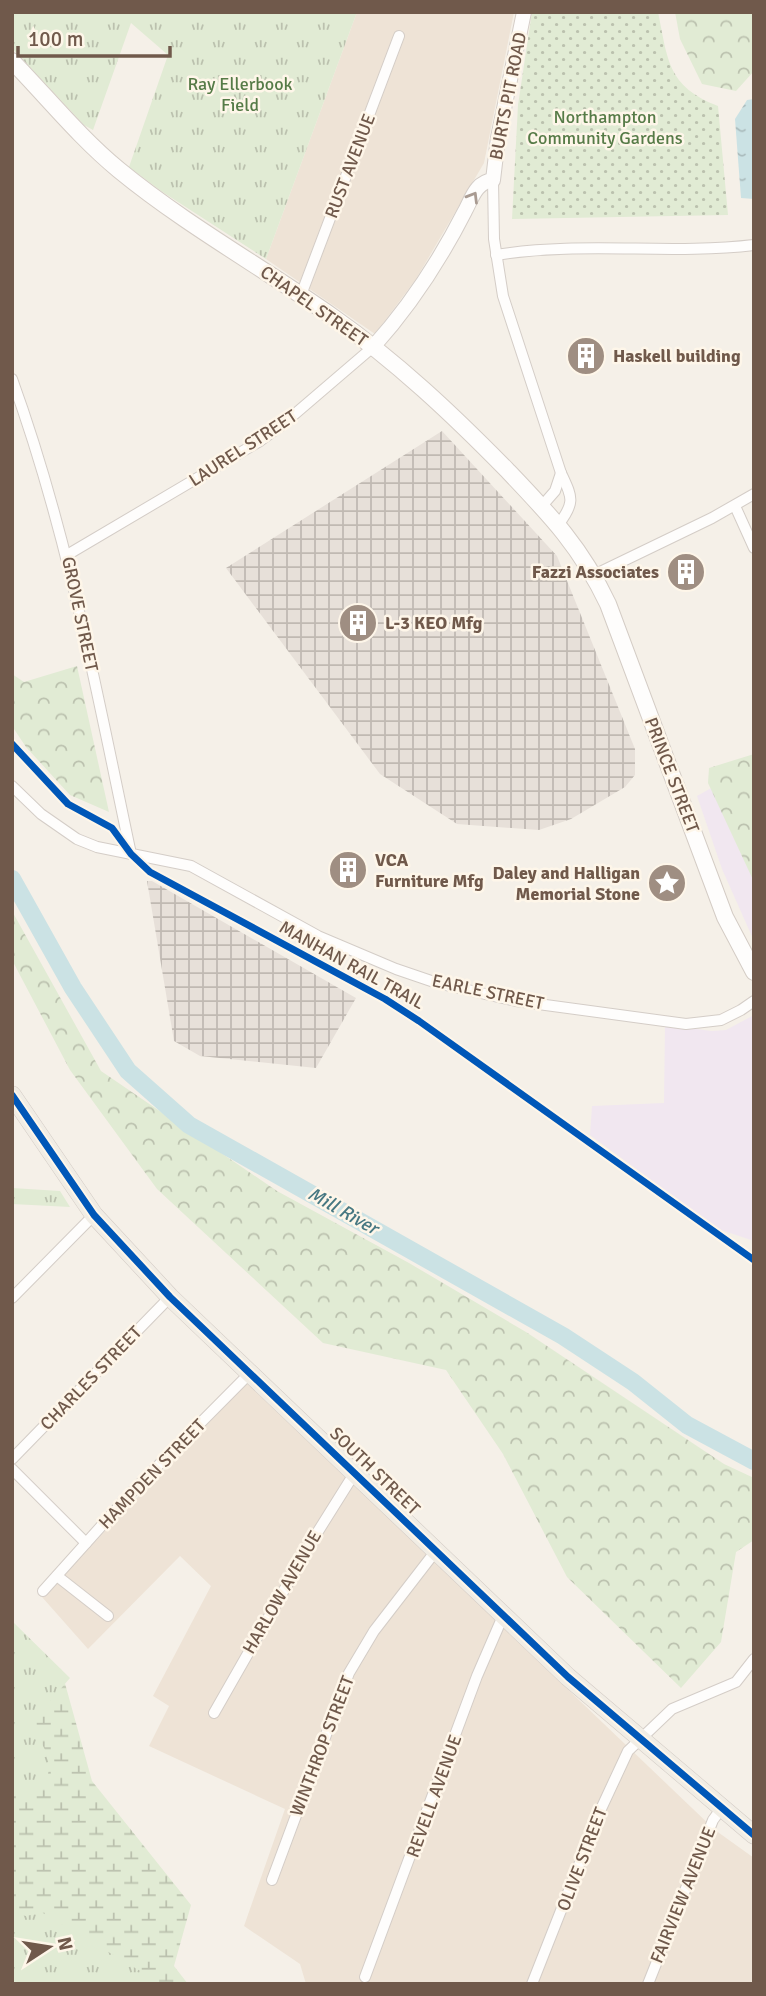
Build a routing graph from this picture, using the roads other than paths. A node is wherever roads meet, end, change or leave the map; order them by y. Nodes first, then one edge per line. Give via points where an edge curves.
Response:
1 (524, 12) edge
2 (399, 36) dead end
3 (12, 61) edge
4 (493, 180) junction
5 (754, 245) edge
6 (496, 255) junction
7 (301, 295) junction
8 (373, 347) junction
9 (12, 379) edge
10 (561, 472) junction
11 (754, 494) edge
12 (735, 506) junction
13 (541, 507) junction
14 (558, 525) junction
15 (754, 548) edge
16 (67, 555) junction
17 (594, 575) junction
18 (12, 786) edge
19 (131, 854) junction
20 (754, 972) edge
21 (754, 1001) edge
22 (12, 1095) edge
23 (94, 1215) junction
24 (170, 1297) junction
25 (12, 1298) edge
26 (249, 1374) junction
27 (12, 1459) edge
28 (12, 1469) edge
29 (354, 1474) junction
30 (86, 1543) junction
31 (435, 1552) junction
32 (57, 1576) junction
33 (43, 1591) dead end
34 (108, 1616) dead end
35 (503, 1616) junction
36 (754, 1660) edge
37 (214, 1713) dead end
38 (640, 1740) junction
39 (721, 1809) junction
40 (754, 1835) edge
41 (272, 1881) dead end
42 (365, 1977) dead end
43 (533, 1984) edge
44 (648, 1984) edge

1 - 4 street, BURTS PIT ROAD
2 - 7 street, RUST AVENUE
3 - 7 main road, CHAPEL STREET via 119,170
4 - 6 street
8 -> 4 street, LAUREL STREET via 417,293 474,192
5 - 6 street via 559,247
6 - 10 street via 511,323
7 - 8 main road, CHAPEL STREET
8 - 13 main road, CHAPEL STREET via 445,407
8 - 16 street, LAUREL STREET via 260,441
9 - 16 street, GROVE STREET
10 - 13 street via 555,491
10 - 14 street via 571,507
11 - 12 street
12 - 15 street
12 - 17 street
13 - 14 main road, CHAPEL STREET
14 - 17 main road, CHAPEL STREET
16 - 19 street, GROVE STREET
17 - 20 main road, PRINCE STREET via 725,916
18 - 19 street, EARLE STREET via 77,839
19 - 21 street, EARLE STREET via 191,866 351,951 473,992 686,1024 721,1020
22 - 23 main road, SOUTH STREET
23 - 24 main road, SOUTH STREET
23 - 25 street
24 - 26 main road, SOUTH STREET
24 - 27 street, CHARLES STREET
26 - 29 main road, SOUTH STREET
26 - 30 street, HAMPDEN STREET
28 - 30 street
29 - 31 main road, SOUTH STREET
29 - 37 street, HARLOW AVENUE
30 - 32 street, HAMPDEN STREET
31 - 35 main road, SOUTH STREET
31 - 41 street, WINTHROP STREET via 374,1631 349,1673
32 - 33 street, HAMPDEN STREET
32 - 34 street
35 - 38 main road, SOUTH STREET
35 - 42 street, REVELL AVENUE
36 - 38 street, OLIVE STREET via 736,1682 672,1709
38 - 39 main road, SOUTH STREET
38 - 43 street, OLIVE STREET via 628,1751 612,1781
39 - 40 main road, SOUTH STREET
39 - 44 street, FAIRVIEW AVENUE

